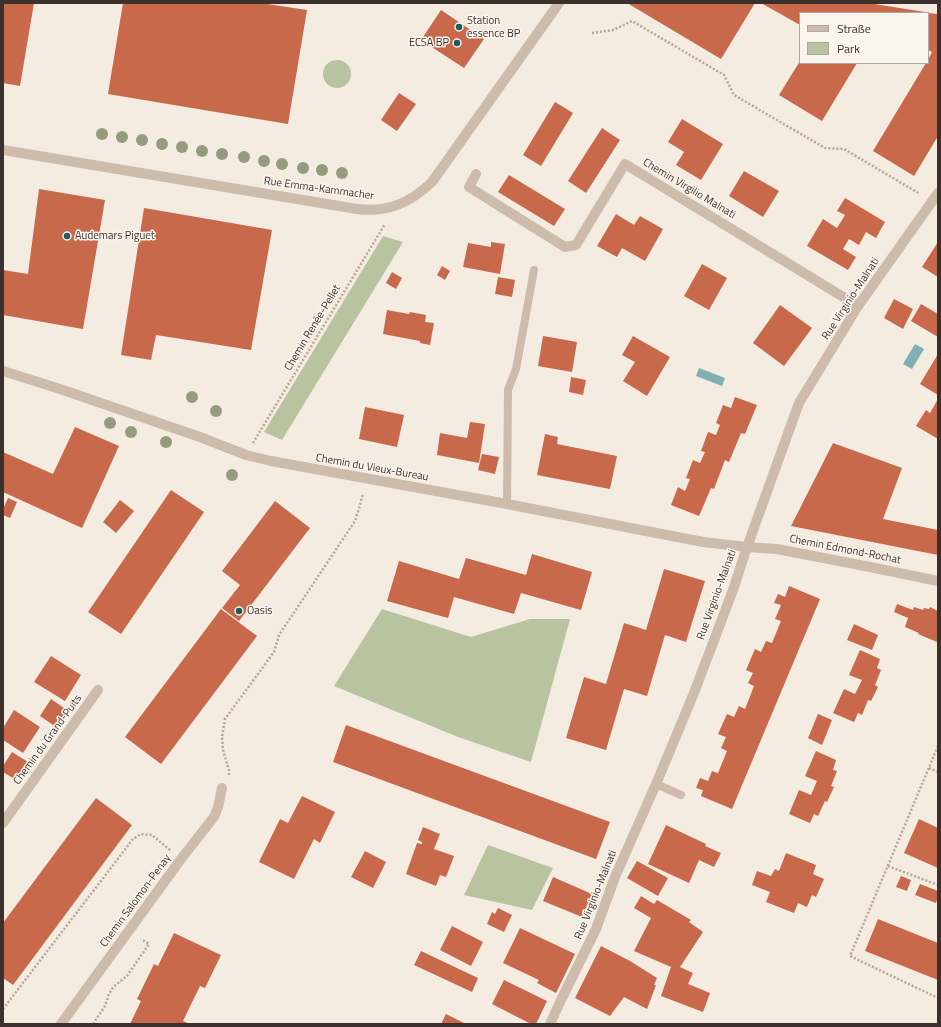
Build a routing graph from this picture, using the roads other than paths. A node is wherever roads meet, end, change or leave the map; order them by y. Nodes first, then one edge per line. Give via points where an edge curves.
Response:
1 (559, 3) edge
2 (3, 150) edge
3 (476, 174) dead end
4 (935, 197) edge
5 (534, 270) dead end
6 (858, 306) junction
7 (3, 371) edge
8 (507, 504) junction
9 (747, 547) junction
10 (938, 581) edge
11 (98, 690) dead end
12 (656, 784) junction
13 (222, 788) road end
14 (681, 795) dead end
15 (3, 823) edge
16 (61, 1024) edge
17 (550, 1024) edge

1 - 2 street, Rue Emma-Kammacher via 432,182 413,198 396,206 376,210 357,209
3 - 6 street, Chemin Virgilio Malnati via 469,186 565,247 576,245 625,164
4 - 6 street, Rue Virginio-Malnati
5 - 8 lane via 516,369 508,390
6 - 9 street, Rue Virginio-Malnati via 799,402
7 - 8 street, Chemin du Vieux-Bureau via 246,455
8 - 9 street, Chemin du Vieux-Bureau via 683,538
9 - 10 street, Chemin Edmond-Rochat via 778,549
9 - 12 street, Rue Virginio-Malnati via 694,693
11 - 15 street, Chemin du Grand-Puits
12 - 14 lane
12 - 17 street, Rue Virginio-Malnati via 615,877 596,929
13 - 16 street, Chemin Salomon-Penay via 214,817

